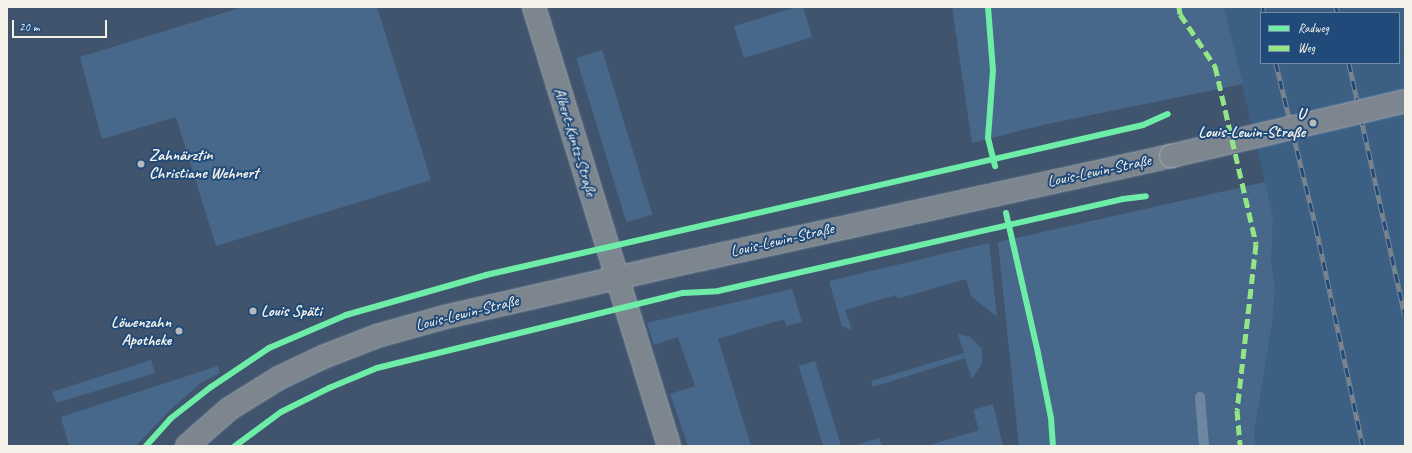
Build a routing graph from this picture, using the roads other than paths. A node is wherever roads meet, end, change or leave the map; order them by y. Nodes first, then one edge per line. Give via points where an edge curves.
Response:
1 (534, 7) edge
2 (1405, 101) edge
3 (617, 278) junction
4 (187, 446) edge
5 (669, 446) edge

1 - 3 street, Albert-Kuntz-Straße
2 - 3 street, Louis-Lewin-Straße, bridge via 1171,156
3 - 4 street, Louis-Lewin-Straße via 445,317 377,336 323,357 279,378 229,409
3 - 5 street, Albert-Kuntz-Straße

